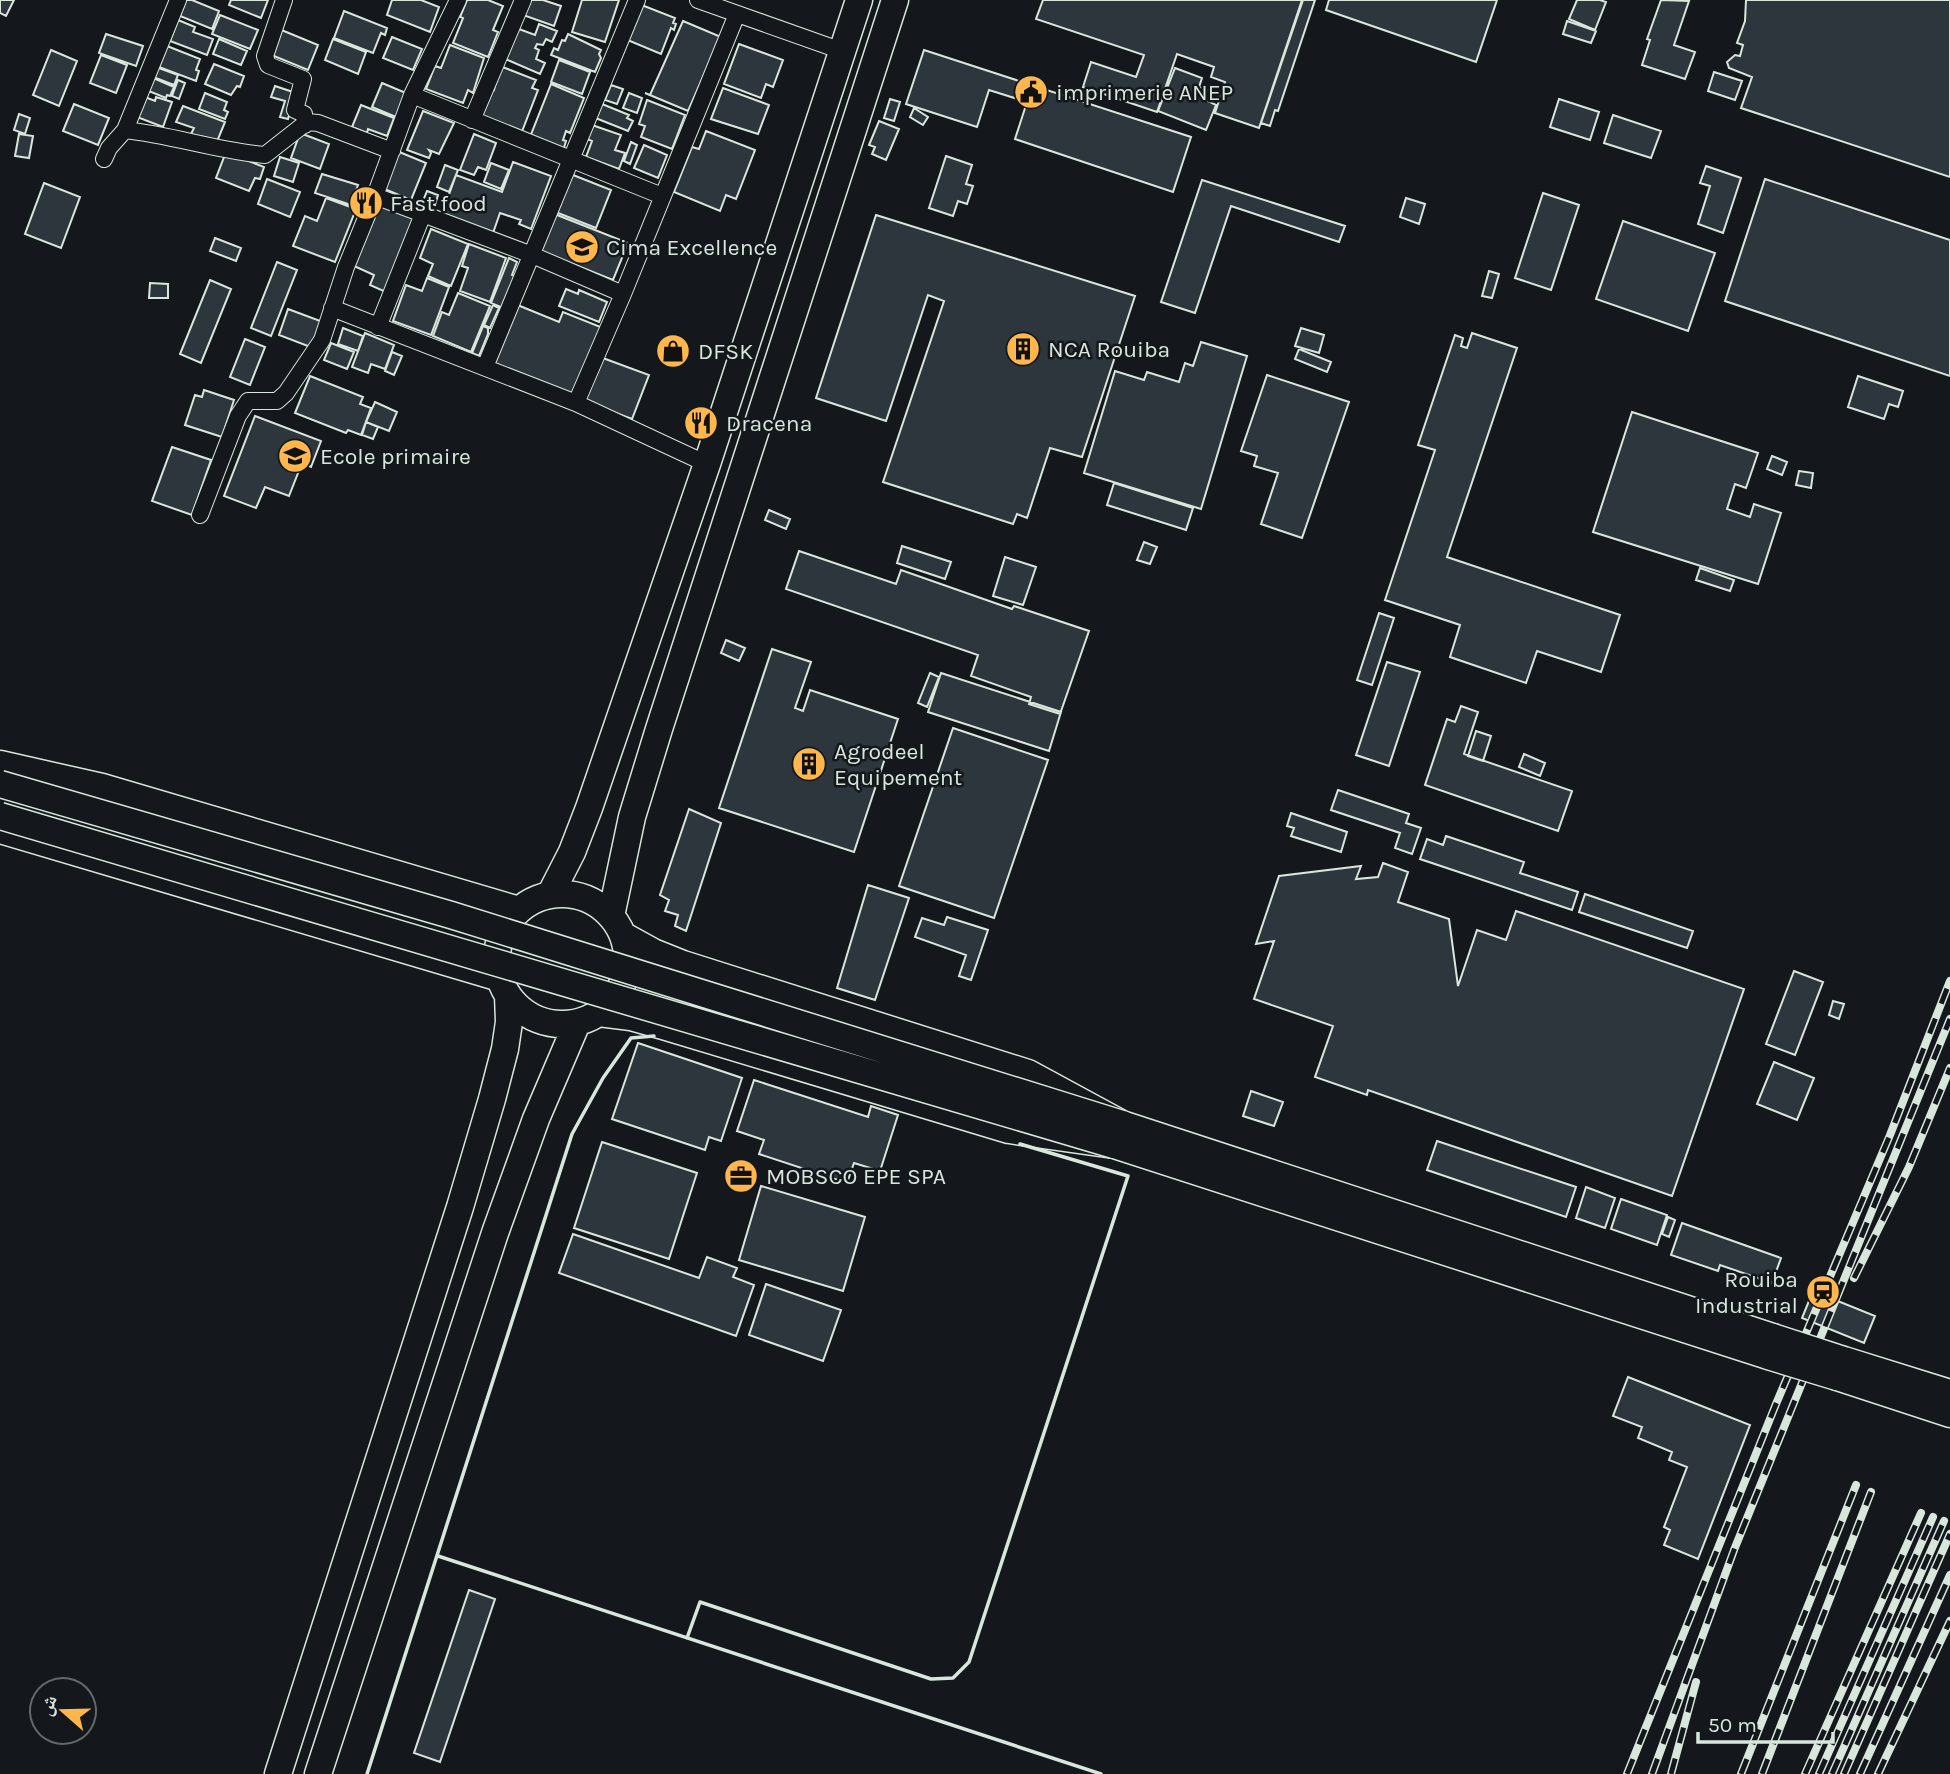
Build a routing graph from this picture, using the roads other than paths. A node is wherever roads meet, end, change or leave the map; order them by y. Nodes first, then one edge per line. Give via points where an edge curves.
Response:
1 (178, 0) edge
2 (284, 0) edge
3 (458, 0) edge
4 (523, 0) edge
5 (636, 0) edge
6 (698, 0) edge
7 (859, 0) edge
8 (895, 0) edge
9 (737, 14) junction
10 (842, 51) junction
11 (412, 95) junction
12 (472, 120) junction
13 (305, 125) junction
14 (125, 130) junction
15 (392, 150) junction
16 (104, 159) dead end
17 (570, 161) junction
18 (375, 196) junction
19 (662, 196) junction
20 (423, 214) junction
21 (532, 255) junction
22 (623, 294) junction
23 (332, 308) junction
24 (378, 327) junction
25 (485, 367) junction
26 (576, 403) junction
27 (707, 464) junction
28 (200, 515) dead end
29 (0, 764) edge
30 (0, 784) edge
31 (0, 816) edge
32 (0, 830) edge
33 (550, 895) junction
34 (519, 910) junction
35 (617, 926) junction
36 (504, 986) junction
37 (588, 1018) junction
38 (1118, 1135) junction
39 (1841, 1369) junction
40 (1950, 1393) edge
41 (1950, 1414) edge
42 (278, 1774) edge
43 (318, 1774) edge

1 - 14 street
2 - 13 street via 265,56 268,65 303,79 295,110 304,114
3 - 11 street
4 - 12 street
5 - 17 street
6 - 9 street
7 - 10 highway
8 - 35 highway via 632,817
9 - 10 street
9 - 19 street
10 - 27 highway
11 - 12 street
11 - 15 street
12 - 17 street
13 - 14 street via 265,155
13 - 15 street via 318,123
14 - 16 street
15 - 18 street
17 - 19 street
17 - 21 street
18 - 20 street
18 - 23 street
19 - 22 street
20 - 21 street
20 - 24 street
21 - 22 street
21 - 25 street
22 - 26 street
23 - 24 street
23 - 28 street via 322,340 286,393 277,401 248,401 237,416
24 - 25 street
25 - 26 street
26 - 27 street
27 - 33 highway via 589,808
29 - 34 highway via 102,787
30 - 38 highway, bridge via 451,915
31 - 38 highway, bridge
32 - 36 highway
33 - 34 highway
33 - 35 highway via 583,897 598,904
34 - 36 highway via 499,941 497,959
35 - 37 highway via 627,953 621,987 612,1002
35 - 38 highway via 653,952 683,964 1028,1073
36 - 37 highway via 516,1005 538,1020 551,1023
36 - 42 highway via 509,1022 492,1099
37 - 38 highway via 631,1017 1009,1130
37 - 43 highway via 536,1119 495,1233
38 - 39 highway, bridge
39 - 40 highway
39 - 41 highway

